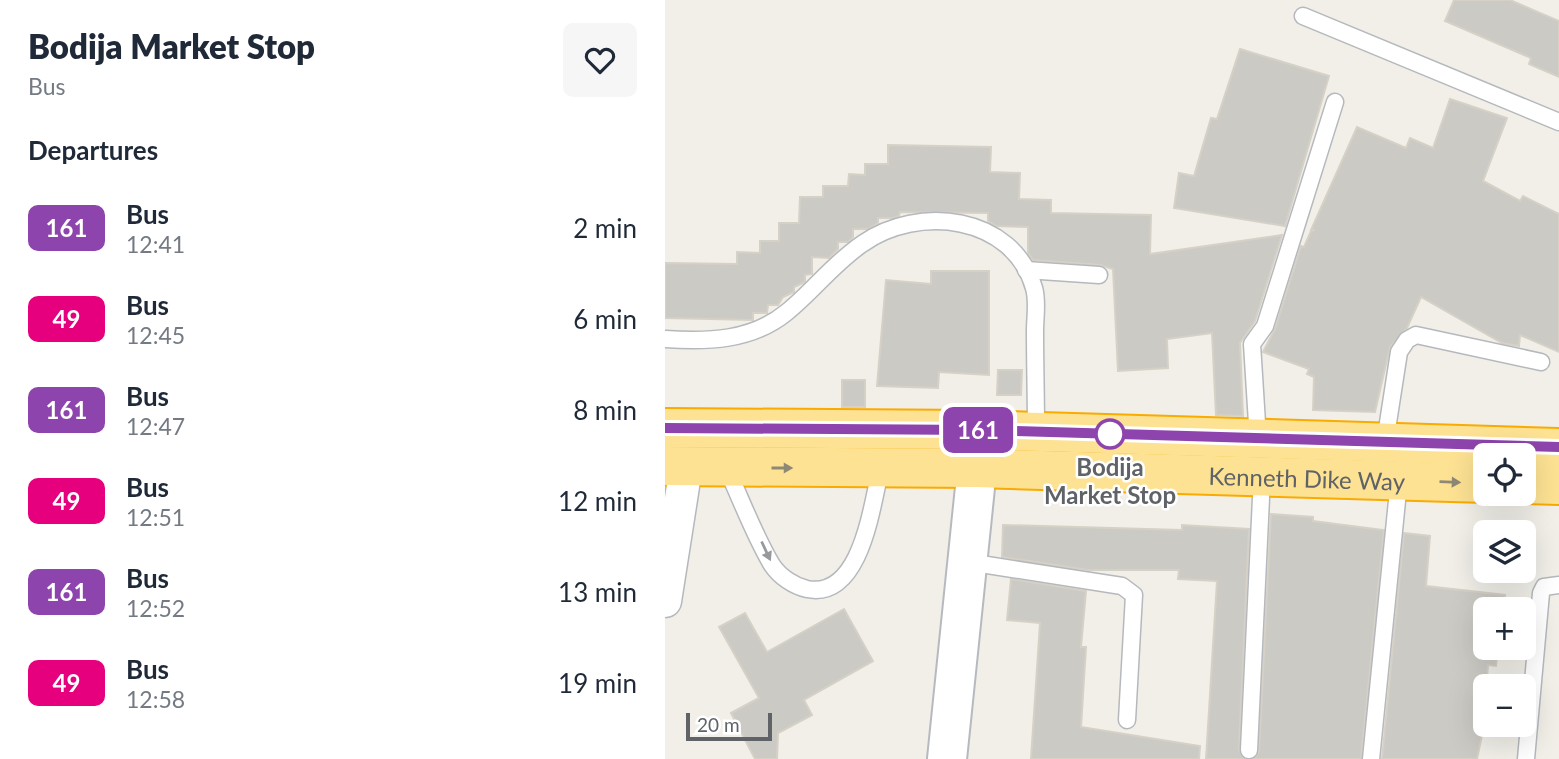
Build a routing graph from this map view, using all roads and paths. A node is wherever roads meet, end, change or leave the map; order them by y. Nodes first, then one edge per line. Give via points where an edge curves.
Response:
1 (1303, 16) dead end
2 (1335, 102) dead end
3 (1559, 122) edge
4 (1027, 270) junction
5 (1099, 275) dead end
6 (665, 339) edge
7 (1541, 362) dead end
8 (665, 428) edge
9 (978, 430) junction
10 (1036, 432) junction
11 (1258, 439) junction
12 (1385, 442) junction
13 (1559, 447) edge
14 (675, 467) edge
15 (726, 467) junction
16 (881, 467) junction
17 (977, 468) junction
18 (1262, 477) junction
19 (1399, 481) junction
20 (1473, 483) edge
21 (1536, 484) edge
22 (1559, 485) edge
23 (968, 562) junction
24 (1559, 585) edge
25 (665, 601) edge
26 (1128, 720) dead end
27 (1249, 750) dead end
28 (947, 759) edge
29 (1371, 759) edge
30 (1526, 759) edge

1 - 3 lane
2 - 11 lane via 1265,326 1252,344
4 - 5 lane
4 - 6 lane via 1021,257 995,236 954,220 899,225 862,243 785,314 766,325 728,340
4 - 10 lane via 1035,290
7 - 12 lane via 1416,335 1399,352
8 - 9 highway, Kenneth Dike Way
9 - 10 highway, Kenneth Dike Way
9 - 17 street
10 - 11 highway, Kenneth Dike Way
11 - 12 highway, Kenneth Dike Way
12 - 13 highway, Kenneth Dike Way
14 - 15 highway, Kenneth Dike Way
14 - 25 street
15 -> 16 highway, Kenneth Dike Way
15 -> 16 lane via 773,568 795,586 813,590 836,582 855,565
16 - 17 highway, Kenneth Dike Way
17 - 18 highway, Kenneth Dike Way
17 - 23 street
18 - 19 highway, Kenneth Dike Way
18 - 27 lane
19 -> 20 highway, Kenneth Dike Way
19 - 29 lane
21 - 22 highway
23 - 26 lane via 1122,586 1134,595
23 - 28 street
24 - 30 lane via 1544,587 1541,593

